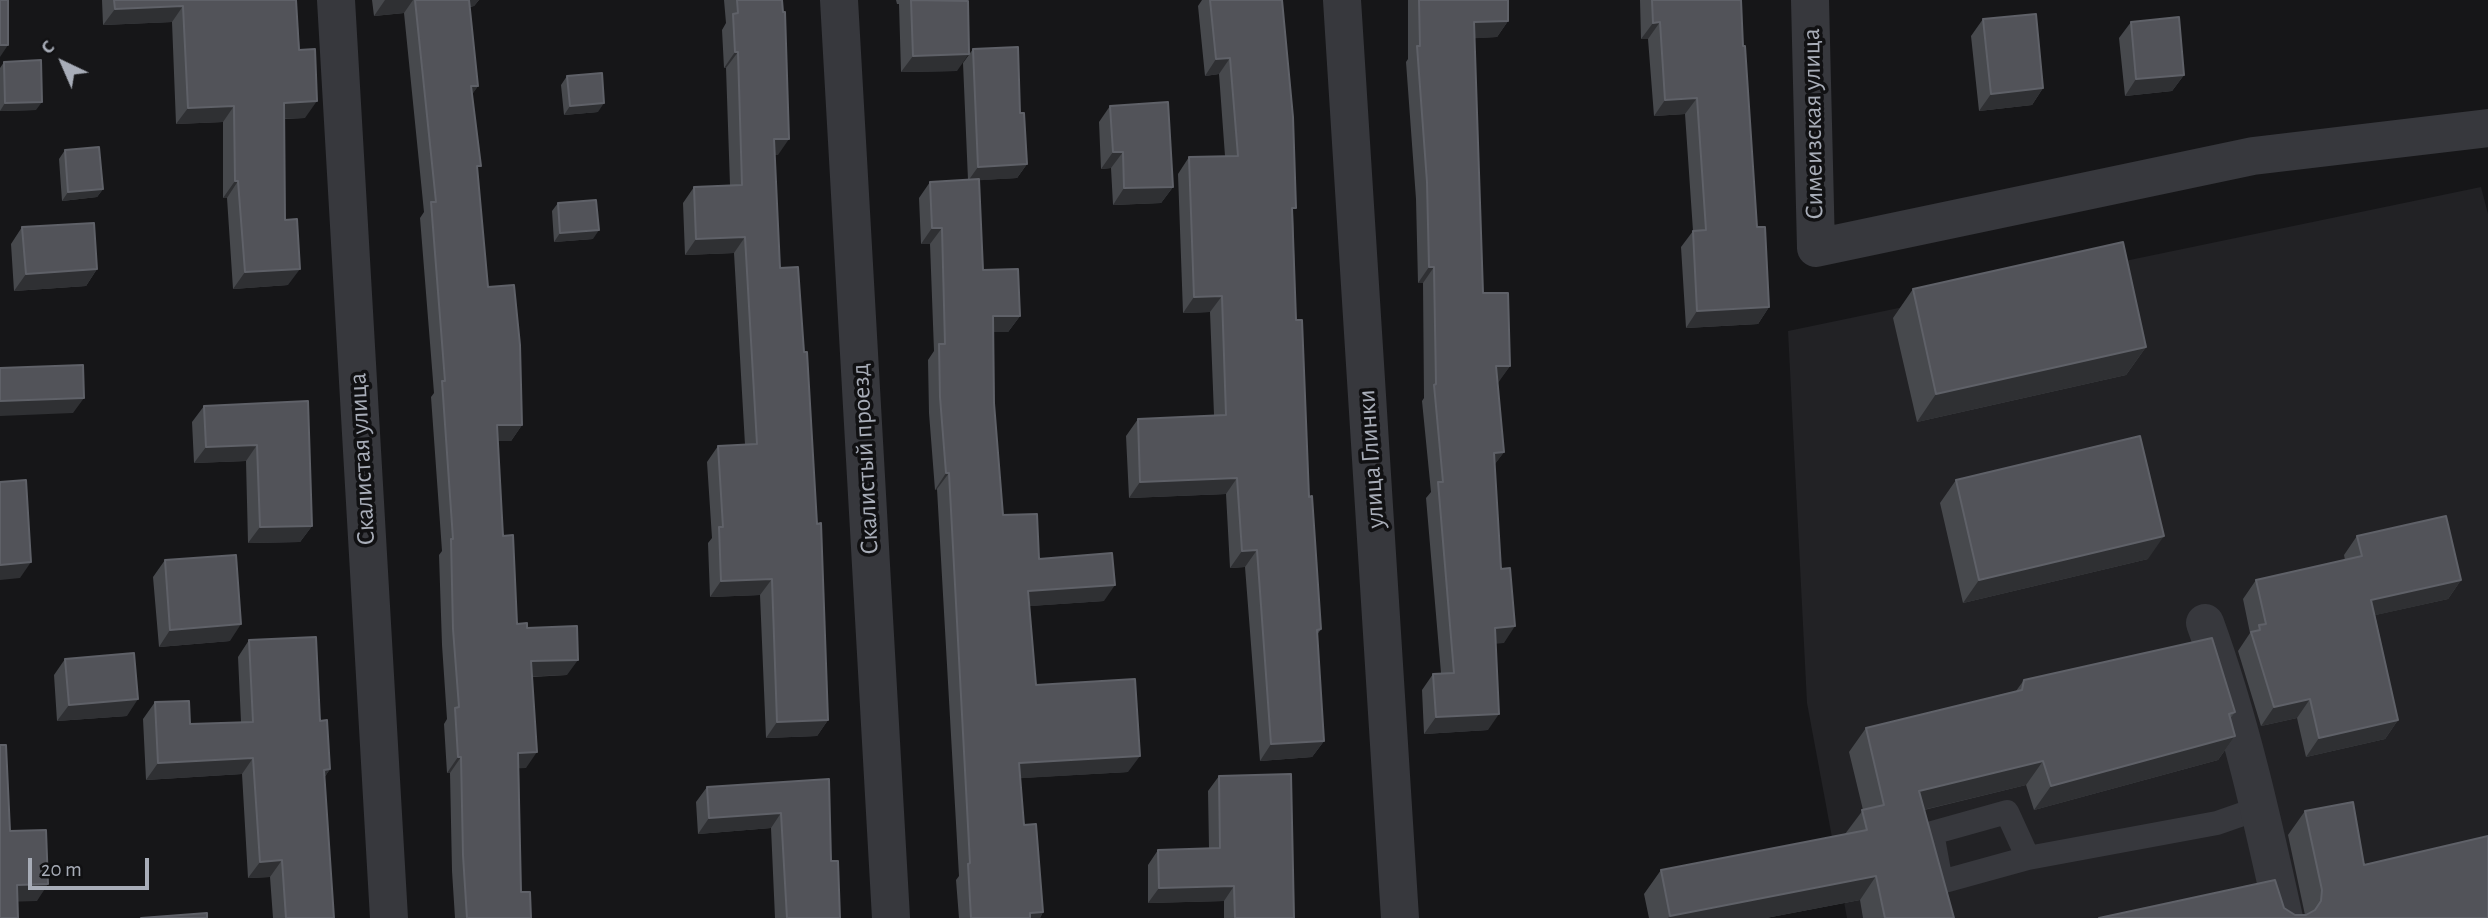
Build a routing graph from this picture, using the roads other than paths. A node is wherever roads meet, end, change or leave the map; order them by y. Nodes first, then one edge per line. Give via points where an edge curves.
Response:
1 (336, 0) edge
2 (839, 0) edge
3 (1342, 0) edge
4 (1810, 0) edge
5 (2488, 128) edge
6 (2205, 623) dead end
7 (2260, 808) junction
8 (2028, 858) dead end
9 (388, 918) edge
10 (891, 918) edge
11 (1401, 918) edge
12 (2284, 918) edge

1 - 9 street, Скалистая улица
2 - 10 street, Скалистый проезд
3 - 11 street, улица Глинки
4 - 5 street, Симеизская улица via 1816,248 2253,156
6 - 7 street
7 - 8 lane via 2217,823
7 - 12 street

